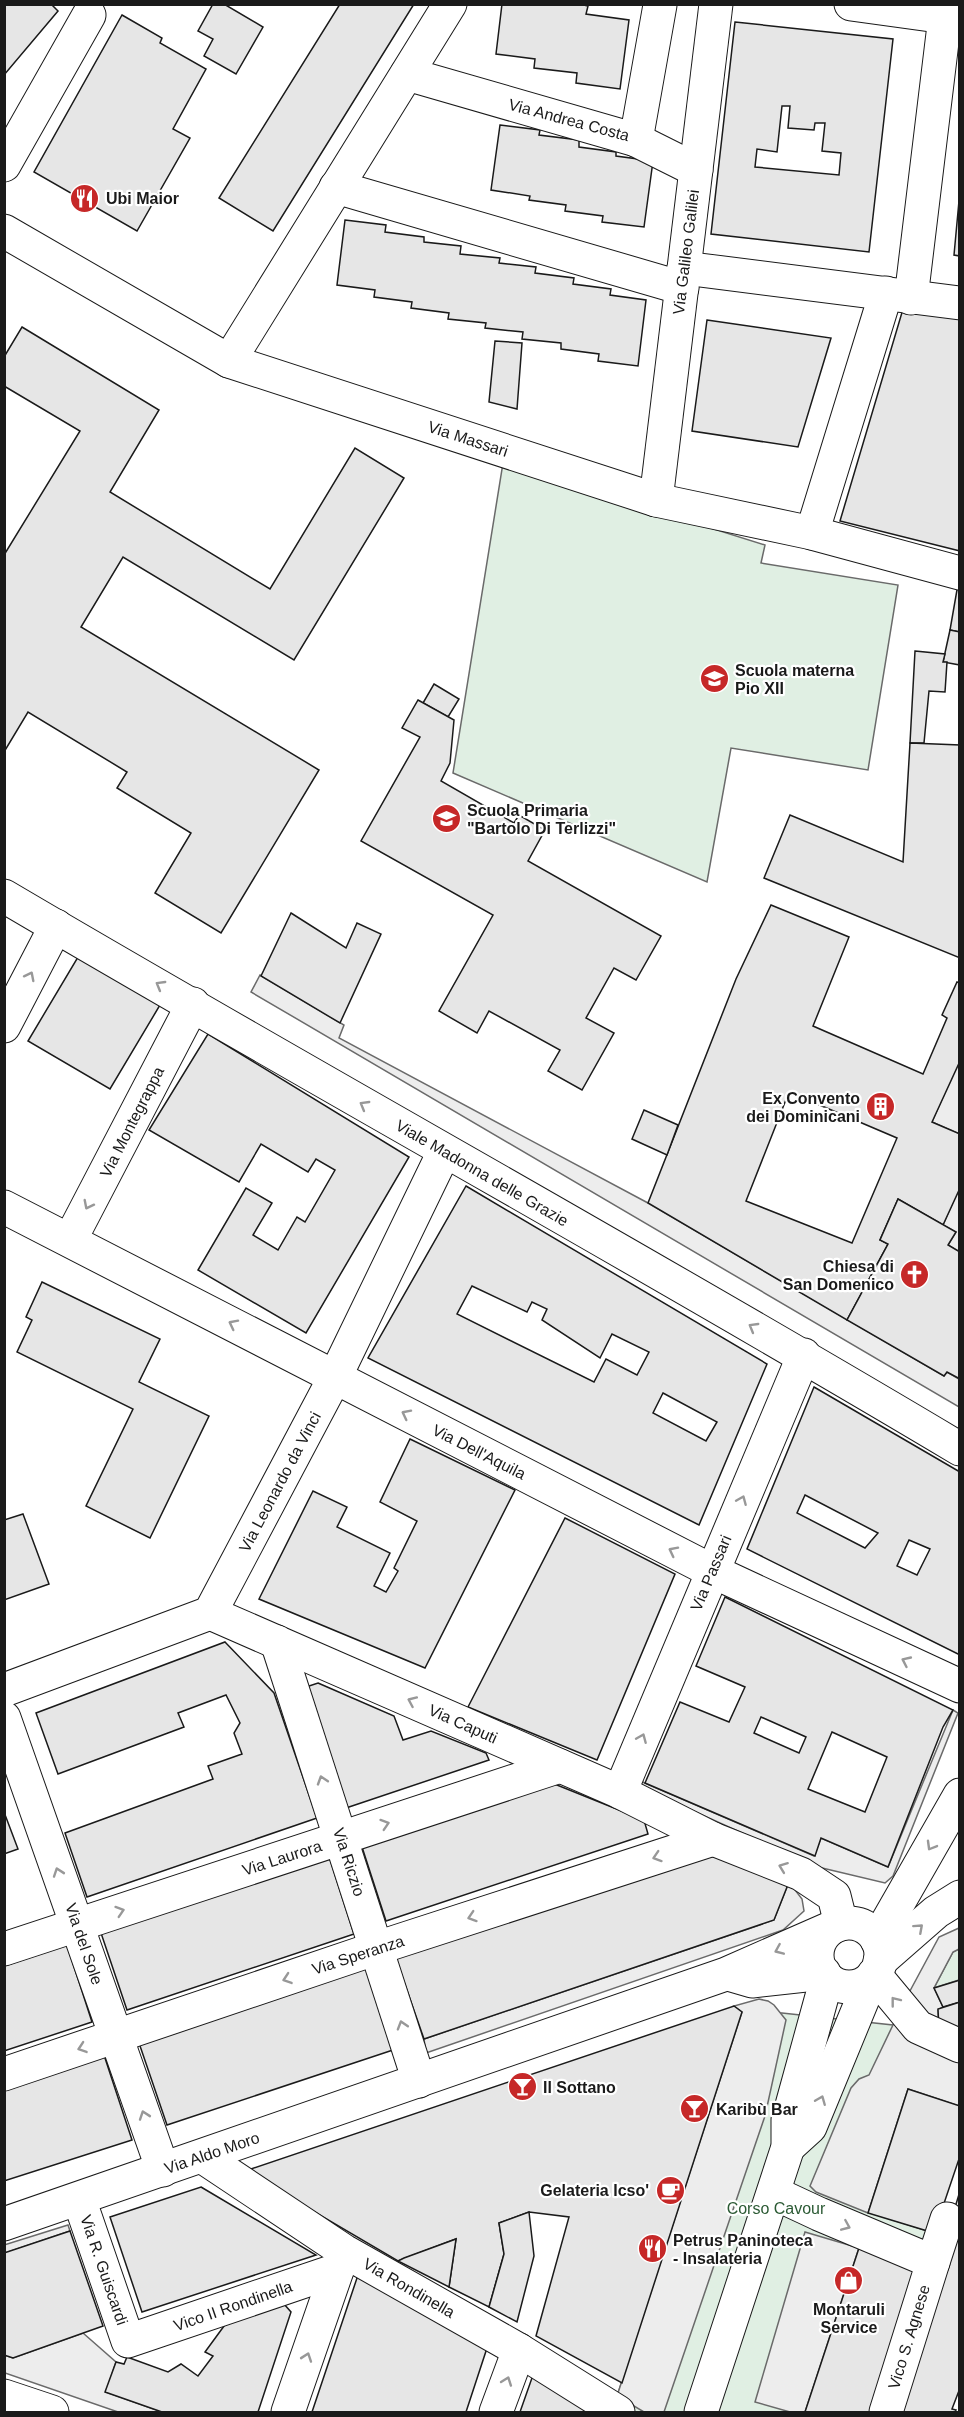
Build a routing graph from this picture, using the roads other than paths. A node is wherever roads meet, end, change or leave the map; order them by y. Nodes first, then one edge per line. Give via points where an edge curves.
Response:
1 (450, 4) edge
2 (716, 4) edge
3 (851, 4) edge
4 (659, 5) edge
5 (89, 15) dead end
6 (952, 18) edge
7 (407, 74) junction
8 (636, 140) junction
9 (4, 165) edge
10 (696, 170) junction
11 (336, 187) junction
12 (4, 231) edge
13 (683, 278) junction
14 (899, 295) junction
15 (960, 303) edge
16 (229, 361) junction
17 (656, 501) junction
18 (812, 533) junction
19 (960, 573) edge
20 (4, 896) edge
21 (56, 926) junction
22 (193, 1004) junction
23 (4, 1026) edge
24 (444, 1152) junction
25 (4, 1208) edge
26 (70, 1240) junction
27 (804, 1355) junction
28 (335, 1377) junction
29 (960, 1449) edge
30 (712, 1571) junction
31 (210, 1613) junction
32 (277, 1642) junction
33 (960, 1686) edge
34 (4, 1690) edge
35 (4, 1718) edge
36 (560, 1766) junction
37 (620, 1792) junction
38 (960, 1795) edge
39 (342, 1838) junction
40 (713, 1839) junction
41 (960, 1897) edge
42 (77, 1925) junction
43 (837, 1926) junction
44 (377, 1948) junction
45 (4, 1949) edge
46 (876, 1964) junction
47 (726, 1974) junction
48 (826, 1976) junction
49 (116, 2036) junction
50 (960, 2046) edge
51 (4, 2074) edge
52 (419, 2081) junction
53 (788, 2147) junction
54 (203, 2157) junction
55 (163, 2170) junction
56 (774, 2193) junction
57 (79, 2199) junction
58 (947, 2219) dead end
59 (4, 2224) edge
60 (341, 2261) junction
61 (933, 2262) junction
62 (128, 2341) joint
63 (519, 2350) junction
64 (4, 2396) edge
65 (52, 2412) edge
66 (288, 2412) edge
67 (496, 2412) edge
68 (618, 2412) edge
69 (701, 2412) edge
70 (886, 2412) edge

1 - 7 street
2 - 10 street, Via Galileo Galilei
3 - 6 street
4 - 8 street, Via Andrea Costa
5 - 9 street
6 - 14 street
7 - 8 street, Via Andrea Costa
7 - 11 street
8 - 10 street
10 - 13 street, Via Galileo Galilei
11 - 13 street
11 - 16 street
12 - 16 street, Via Massari
13 - 14 street
13 - 17 street, Via Galileo Galilei
14 - 15 street
14 - 18 street
16 - 17 street, Via Massari
17 - 18 street, Via Massari
18 - 19 street, Via Massari
20 - 21 street, Viale Madonna delle Grazie
22 -> 21 street, Viale Madonna delle Grazie
23 -> 21 street
24 -> 22 street, Viale Madonna delle Grazie
22 -> 26 street, Via Montegrappa
27 -> 24 street, Viale Madonna delle Grazie
24 - 28 street, Via Leonardo da Vinci
25 - 26 street, Via Dell'Aquila
28 -> 26 street, Via Dell'Aquila
27 - 29 street, Viale Madonna delle Grazie
30 -> 27 street, Via Passari
30 -> 28 street, Via Dell'Aquila
28 - 31 street, Via Leonardo da Vinci
33 -> 30 street, Via Dell'Aquila
37 -> 30 street, Via Passari
31 - 32 street, Via Caputi
31 - 34 street
36 -> 32 street, Via Caputi
39 -> 32 street, Via Riczio
42 -> 35 street, Via del Sole
36 - 37 street, Via Caputi
39 -> 36 street, Via Laurora
37 - 40 street, Via Caputi
38 -> 46 street
42 -> 39 street, Via Laurora
39 - 44 street, Via Riczio
43 -> 40 street, Via Caputi via 834,1896 801,1874
40 -> 44 street, Via Speranza
46 -> 41 street via 936,1912
42 - 45 street, Via Laurora
42 - 49 street, Via del Sole
43 - 46 street via 866,1927
43 -> 47 street, Via Aldo Moro
43 - 48 street via 826,1933 818,1951 818,1961
44 -> 49 street, Via Speranza
52 -> 44 street, Via Riczio
46 - 48 street via 856,1986 846,1986
50 -> 46 street via 918,2027
53 -> 46 street via 810,2127
47 - 48 street via 752,1980
47 - 52 street, Via Aldo Moro
48 - 53 street via 788,2120
49 -> 51 street, Via Speranza
55 -> 49 street, Via del Sole
52 - 54 street, Via Aldo Moro
53 - 56 street
54 - 55 street, Via Aldo Moro
54 - 60 street, Via Rondinella
55 - 57 street, Via Aldo Moro
56 -> 61 street, Vico S. Agnese
56 - 69 street
57 - 59 street, Via Aldo Moro
57 - 62 street, Via R. Guiscardi
58 - 61 street, Vico S. Agnese
60 - 62 street, Vico II Rondinella
60 - 63 street, Via Rondinella
66 -> 60 street
61 - 70 street, Vico S. Agnese
67 -> 63 street
63 - 68 street, Via Rondinella
64 - 65 street

